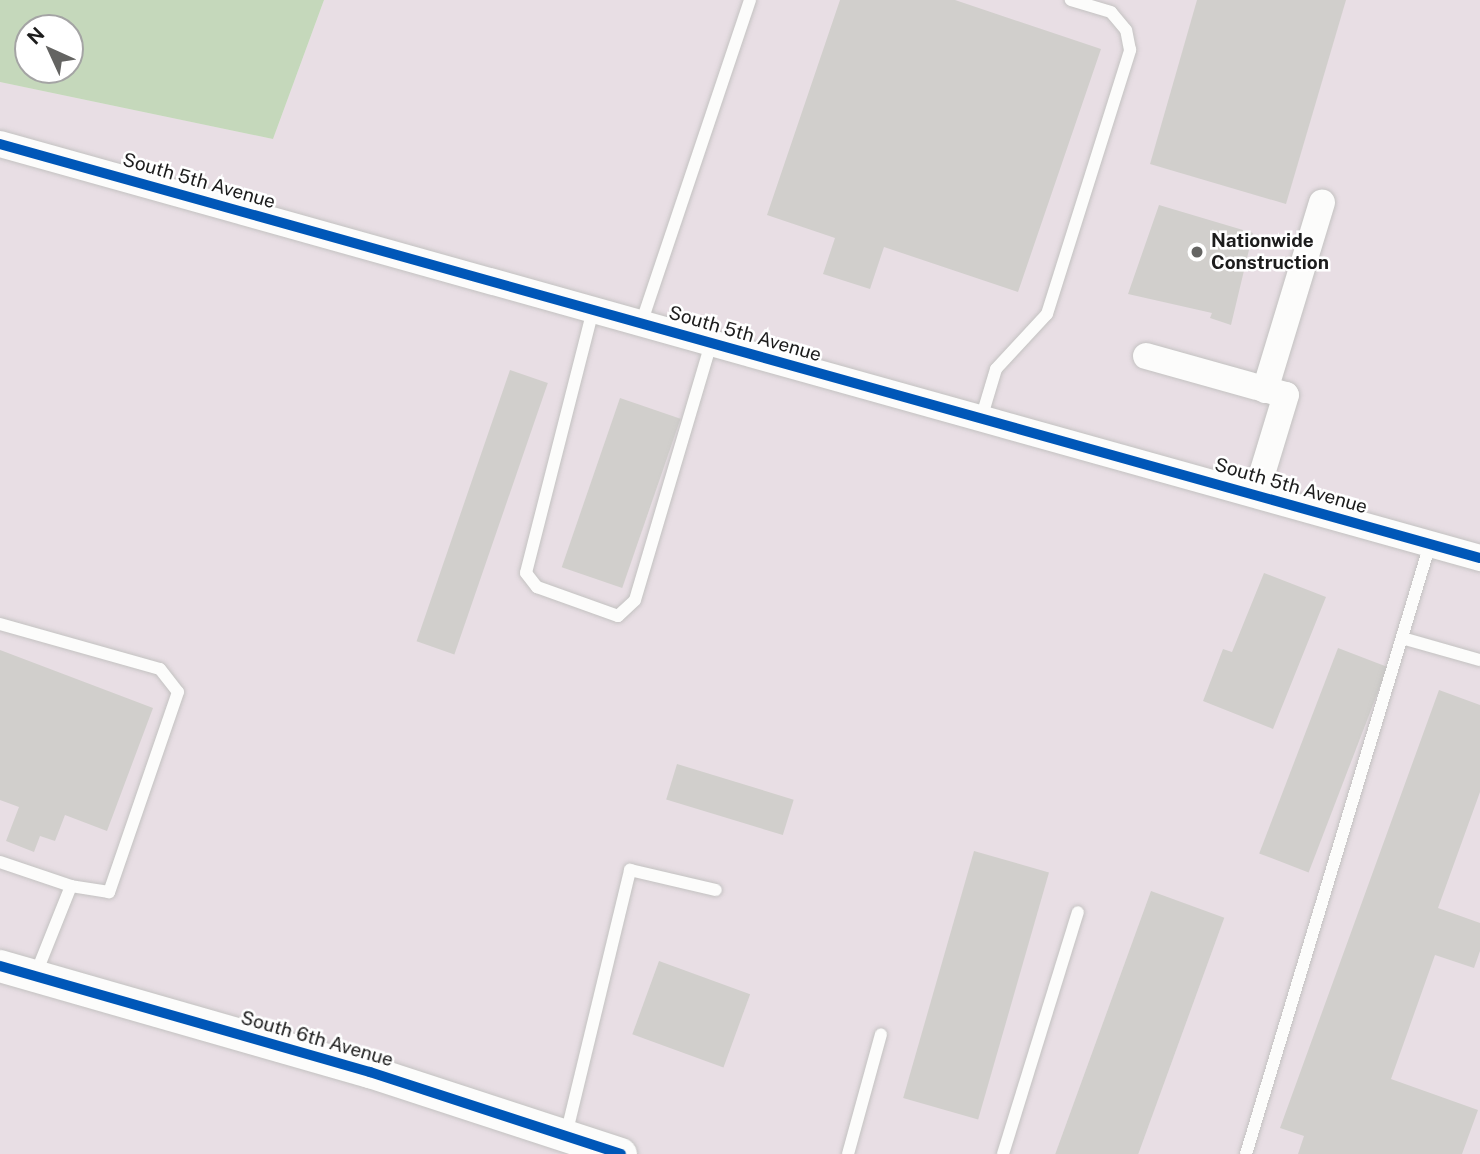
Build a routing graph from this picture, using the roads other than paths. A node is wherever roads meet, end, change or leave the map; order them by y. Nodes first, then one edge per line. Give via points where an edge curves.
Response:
1 (750, 0) edge
2 (1071, 0) edge
3 (0, 144) edge
4 (1322, 202) dead end
5 (593, 310) junction
6 (641, 324) junction
7 (711, 343) junction
8 (1146, 356) dead end
9 (1265, 390) junction
10 (981, 419) junction
11 (1256, 494) junction
12 (1430, 544) junction
13 (1480, 558) edge
14 (0, 624) edge
15 (1402, 638) junction
16 (1480, 660) edge
17 (0, 862) edge
18 (71, 886) junction
19 (716, 890) dead end
20 (1078, 912) dead end
21 (0, 966) edge
22 (34, 976) junction
23 (881, 1034) dead end
24 (566, 1136) junction
25 (621, 1154) edge
26 (849, 1154) edge
27 (1003, 1154) edge
28 (1246, 1154) edge

1 - 6 lane
2 - 10 lane via 1111,12 1126,30 1130,50 1048,314 996,369
3 - 5 street, South 5th Avenue
4 - 9 street
5 - 6 street, South 5th Avenue
5 - 7 lane via 526,573 537,587 618,616 635,600
6 - 7 street, South 5th Avenue
7 - 10 street, South 5th Avenue
8 - 9 street
9 - 11 street via 1286,395
10 - 11 street, South 5th Avenue
11 - 12 street, South 5th Avenue
12 - 13 street, South 5th Avenue
12 - 15 lane
14 - 18 lane via 160,669 175,683 177,692 109,892
15 - 16 lane
15 - 28 lane
17 - 18 lane
18 - 22 lane
19 - 24 lane via 630,870
20 - 27 lane
21 - 22 street, South 6th Avenue
22 - 24 street, South 6th Avenue
23 - 26 lane
24 - 25 street, South 6th Avenue

